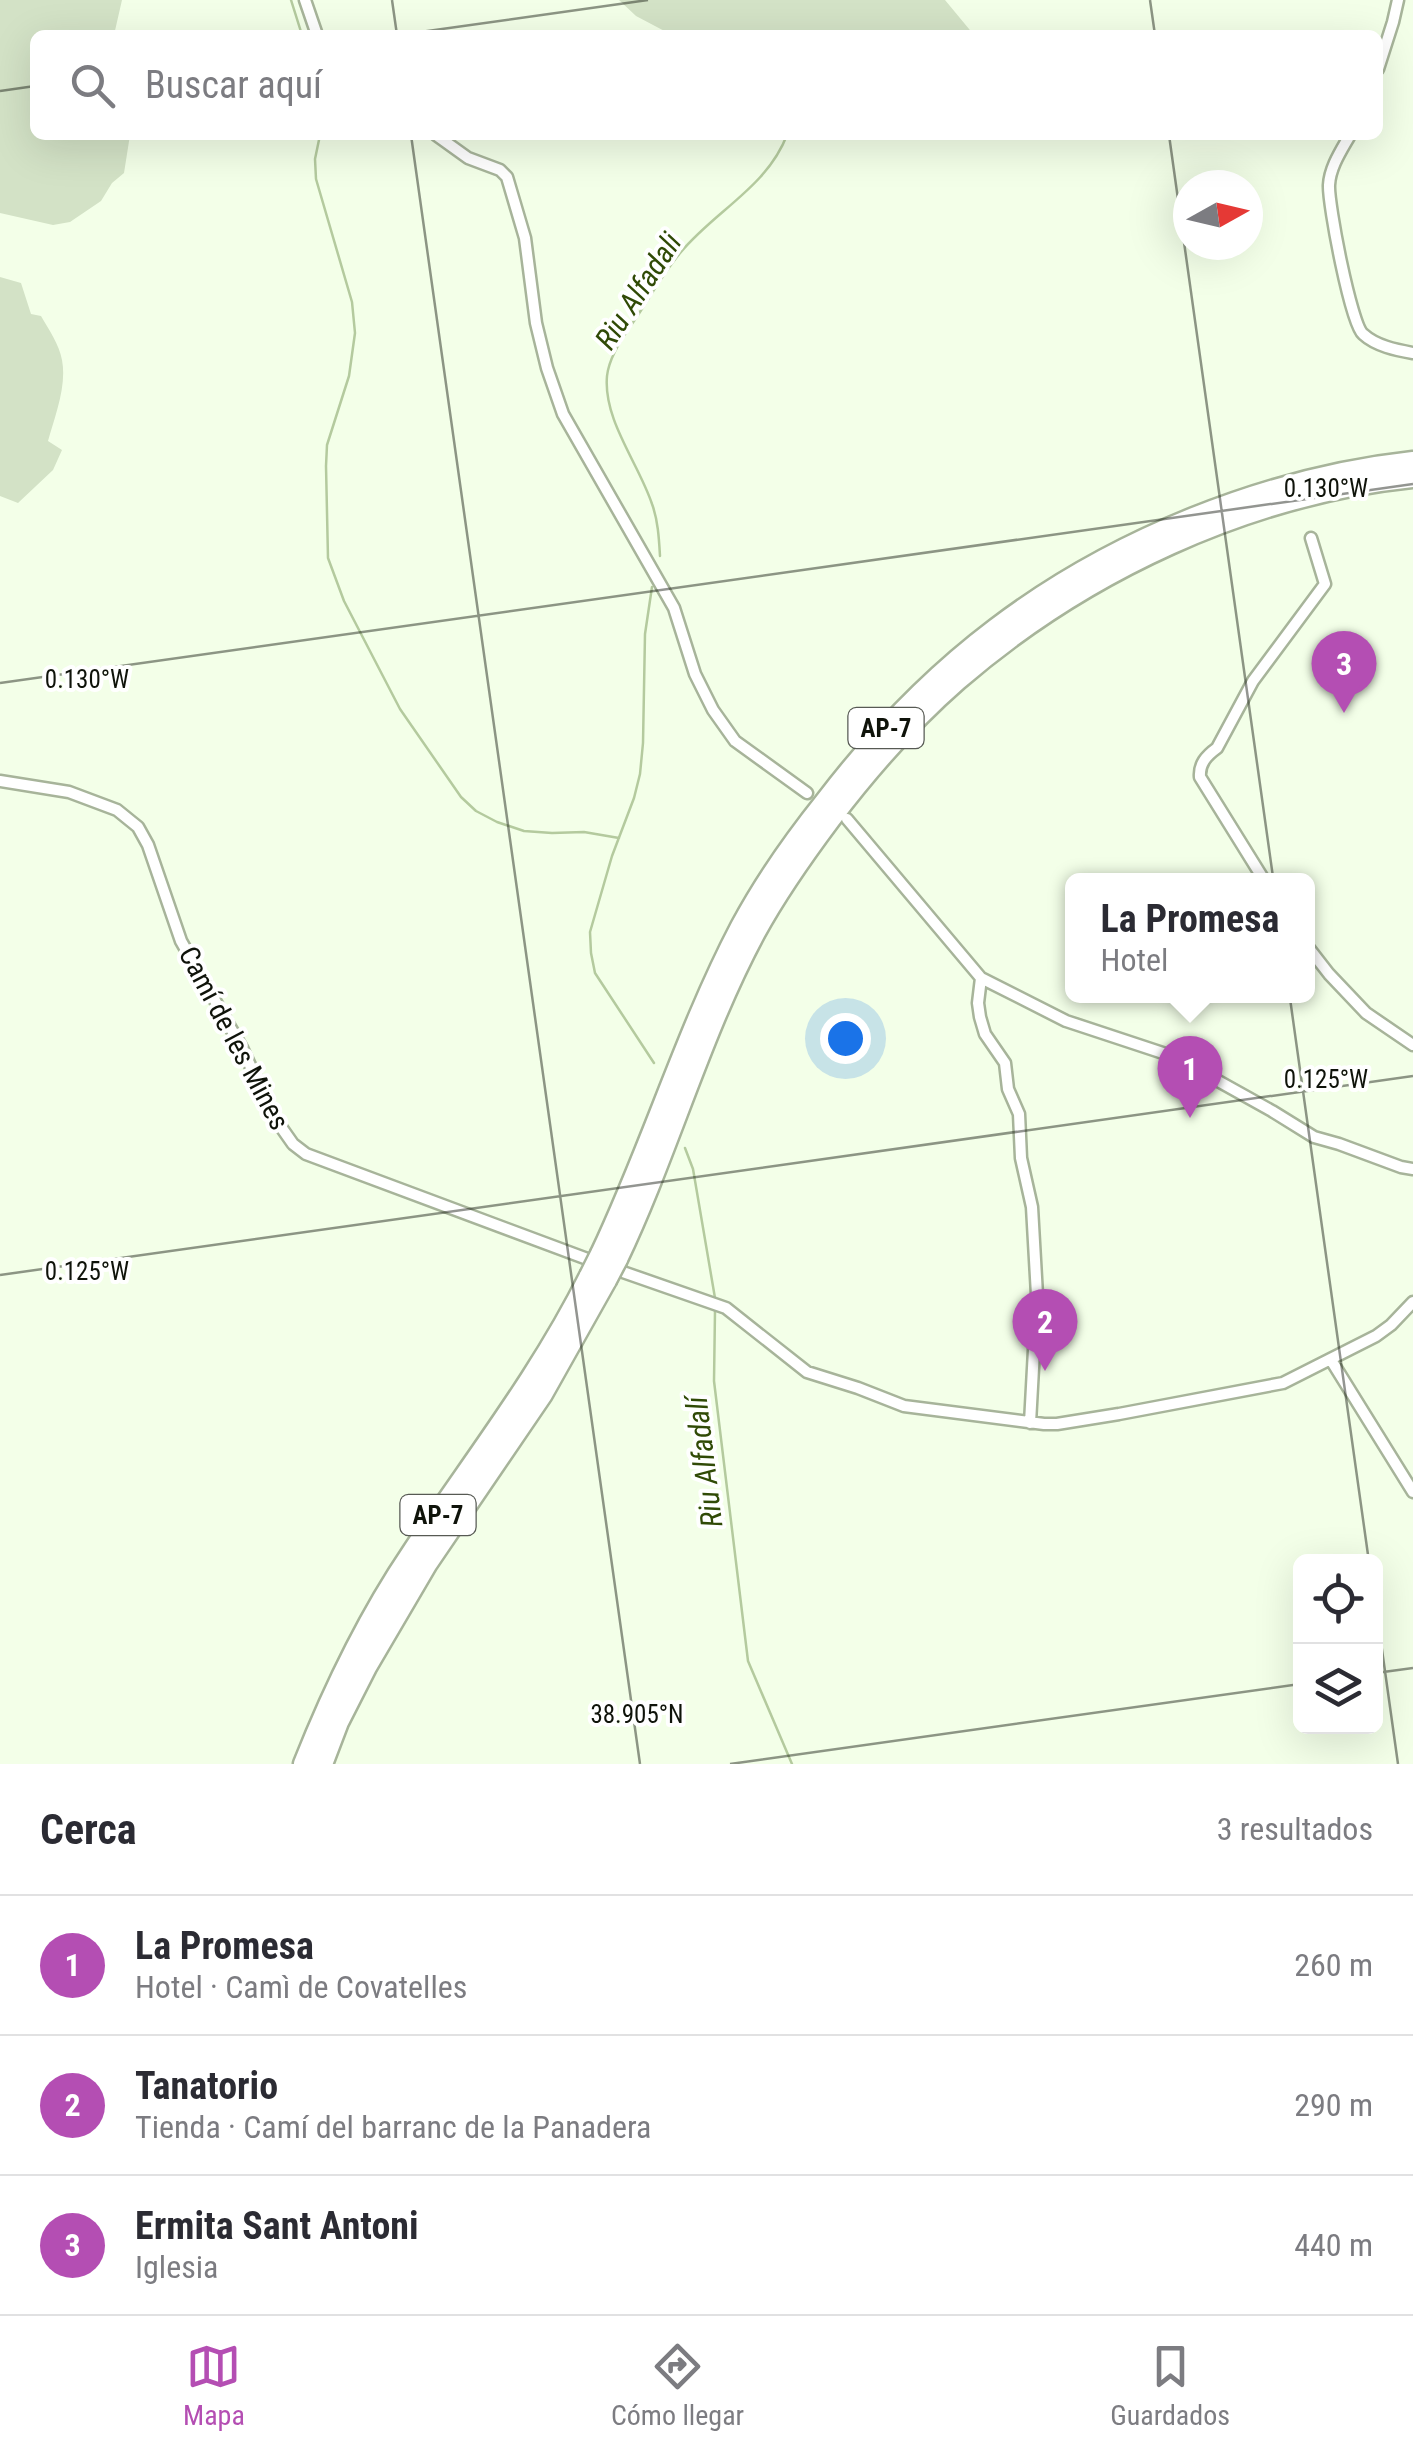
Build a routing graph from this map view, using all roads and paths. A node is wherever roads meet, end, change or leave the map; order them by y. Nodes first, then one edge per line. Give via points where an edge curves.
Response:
1 (305, 0) edge
2 (1398, 0) edge
3 (315, 30) edge
4 (1383, 53) edge
5 (443, 140) edge
6 (1347, 140) edge
7 (1413, 353) edge
8 (1413, 462) edge
9 (1413, 477) edge
10 (1312, 538) dead end
11 (0, 780) edge
12 (807, 793) dead end
13 (847, 819) dead end
14 (1260, 873) edge
15 (1315, 956) edge
16 (981, 978) junction
17 (1413, 1045) edge
18 (1413, 1169) edge
19 (604, 1267) junction
20 (1413, 1302) edge
21 (1331, 1360) junction
22 (1030, 1422) junction
23 (1413, 1492) edge
24 (304, 1764) edge
25 (322, 1764) edge

1 - 3 street
2 - 4 street
5 - 12 street via 507,176 562,414 674,608 695,674 726,730
6 - 7 street via 1329,194 1354,320 1378,344
8 - 19 highway, AP-7 via 1278,488 1125,550 1022,610 917,697 855,764 757,900 707,998
9 - 19 highway, AP-7 via 1308,496 1206,530 1097,580 957,680 866,772 768,908 644,1202
10 - 14 street via 1325,584 1253,680 1199,770
11 - 19 street, Camí de les Mines via 69,792 116,810 138,827 181,941 293,1144
13 - 16 street
15 - 17 street via 1366,1013
16 - 18 street via 1066,1021 1175,1057 1323,1140
16 - 22 street via 980,1017 1004,1063 1019,1114 1032,1208 1037,1295
19 - 22 street, Camí de les Mines via 726,1308 807,1372 904,1406
19 - 24 highway, AP-7 via 410,1556 352,1656
19 - 25 highway, AP-7 via 542,1394 427,1563 366,1667
20 - 21 street via 1384,1330
21 - 22 street via 1272,1386 1057,1424
21 - 23 street

